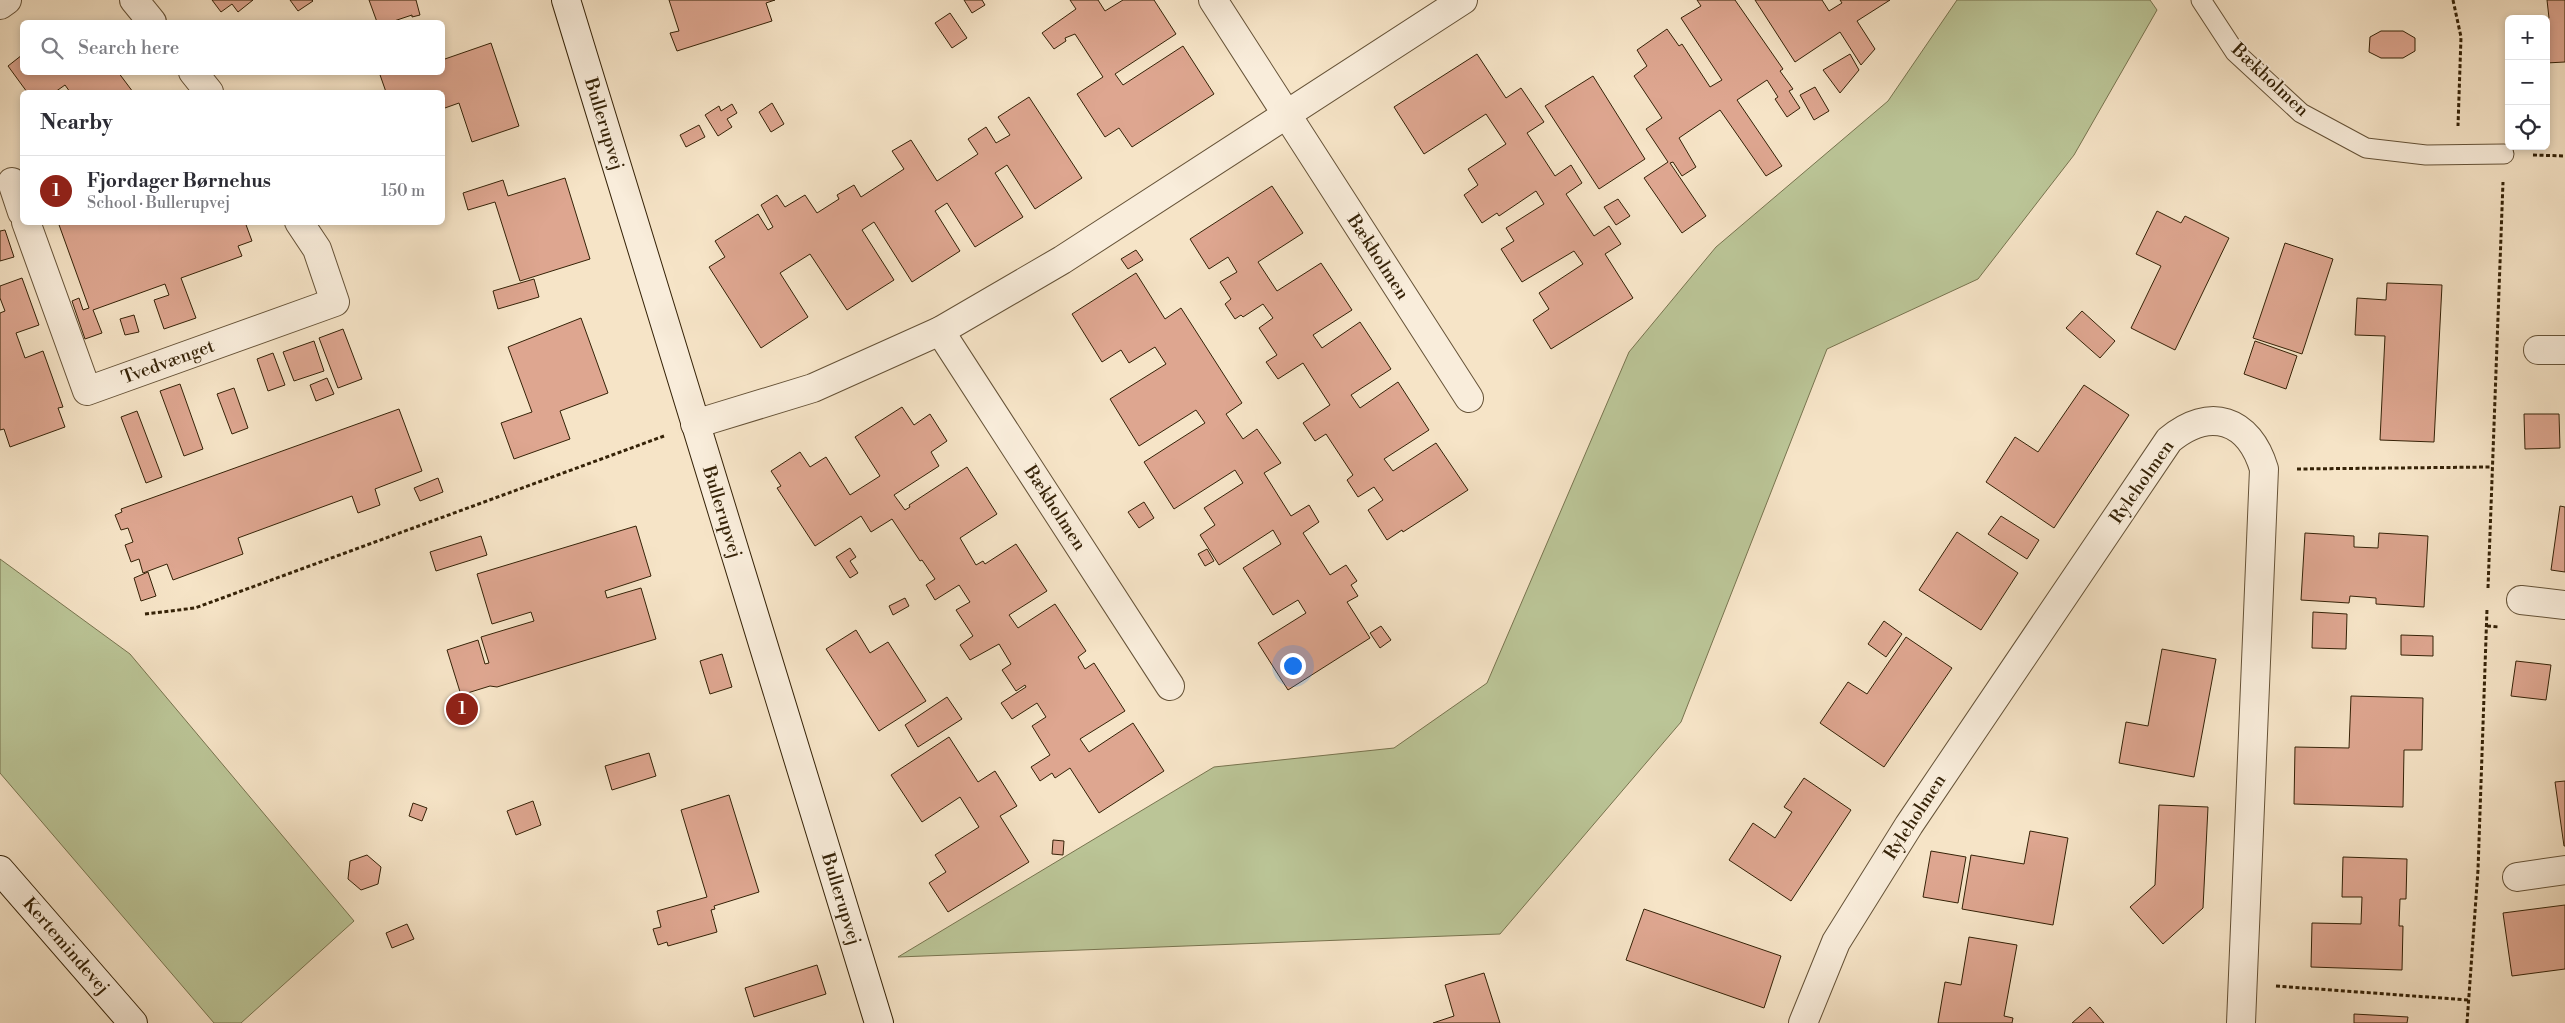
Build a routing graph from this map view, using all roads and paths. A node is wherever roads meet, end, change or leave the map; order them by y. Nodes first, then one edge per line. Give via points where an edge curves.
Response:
1 (7, 0) edge
2 (134, 0) edge
3 (566, 0) edge
4 (1213, 0) edge
5 (1463, 0) edge
6 (2201, 0) edge
7 (2453, 0) edge
8 (0, 5) edge
9 (150, 20) edge
10 (195, 75) edge
11 (207, 90) edge
12 (1287, 115) junction
13 (2504, 154) dead end
14 (2457, 155) junction
15 (12, 182) dead end
16 (20, 206) edge
17 (27, 225) edge
18 (301, 225) edge
19 (940, 331) junction
20 (2538, 350) dead end
21 (2565, 350) edge
22 (1469, 398) dead end
23 (695, 424) junction
24 (2491, 467) dead end
25 (2264, 469) junction
26 (2521, 600) dead end
27 (2565, 605) edge
28 (144, 614) dead end
29 (1170, 686) dead end
30 (0, 870) edge
31 (2565, 870) edge
32 (2517, 877) dead end
33 (2243, 983) junction
34 (2469, 1000) dead end
35 (133, 1023) edge
36 (879, 1023) edge
37 (1803, 1023) edge
38 (2241, 1023) edge

1 - 8 street
2 - 9 street
3 - 23 street, Bullerupvej
4 - 12 street, Bækholmen
5 - 12 street
6 - 14 lane, Bækholmen via 2235,52 2301,113 2366,148
7 - 14 path via 2462,37
10 - 11 street
12 - 19 street via 1062,260
12 - 22 street, Bækholmen
13 - 14 lane, Bækholmen
15 - 16 street
17 - 18 street, Tvedvænget via 87,392 335,302 317,249
19 - 23 street via 814,388
19 - 29 street, Bækholmen
20 - 21 street
23 - 28 path via 195,608
23 - 36 street, Bullerupvej
24 - 25 path
25 - 33 street, Ryleholmen
25 - 37 street, Ryleholmen via 2258,449 2244,433 2226,422 2205,421 2185,427 2169,440 1909,825 1836,942
26 - 27 street
30 - 35 street, Kertemindevej
31 - 32 street
33 - 34 path
33 - 38 street, Ryleholmen

